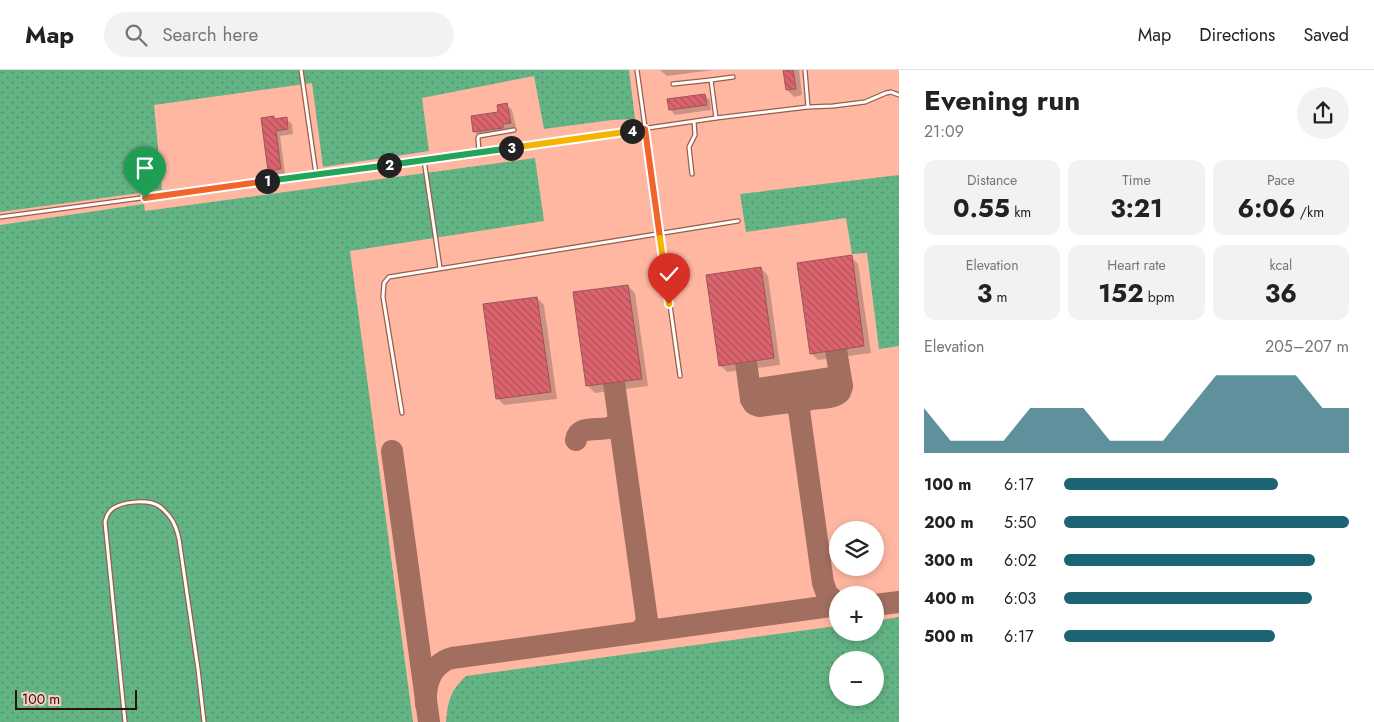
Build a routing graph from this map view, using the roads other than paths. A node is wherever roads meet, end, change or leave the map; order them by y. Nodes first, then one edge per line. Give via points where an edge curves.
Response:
1 (301, 70) edge
2 (637, 70) edge
3 (805, 70) edge
4 (733, 77) dead end
5 (711, 80) junction
6 (673, 84) dead end
7 (899, 95) edge
8 (808, 107) junction
9 (716, 118) junction
10 (694, 122) junction
11 (645, 129) junction
12 (514, 130) dead end
13 (479, 153) junction
14 (424, 160) junction
15 (316, 174) junction
16 (692, 174) dead end
17 (0, 217) edge
18 (738, 220) dead end
19 (659, 233) junction
20 (440, 269) junction
21 (680, 376) dead end
22 (402, 413) dead end
23 (125, 722) edge
24 (204, 722) edge

1 - 15 lane
2 - 11 lane
3 - 8 lane
4 - 5 lane
5 - 6 lane
5 - 9 lane
7 - 8 lane via 886,93 865,102
8 - 9 lane
9 - 10 lane
10 - 11 lane
10 - 16 lane via 696,135 689,147
11 - 13 lane
11 - 19 lane
12 - 13 lane via 479,136
13 - 14 lane
14 - 15 lane
14 - 20 lane
15 - 17 lane
18 - 19 lane
19 - 20 lane
19 - 21 lane
20 - 22 lane via 389,277 384,283 383,297
23 - 24 lane via 105,522 110,511 118,506 142,502 161,508 177,529

